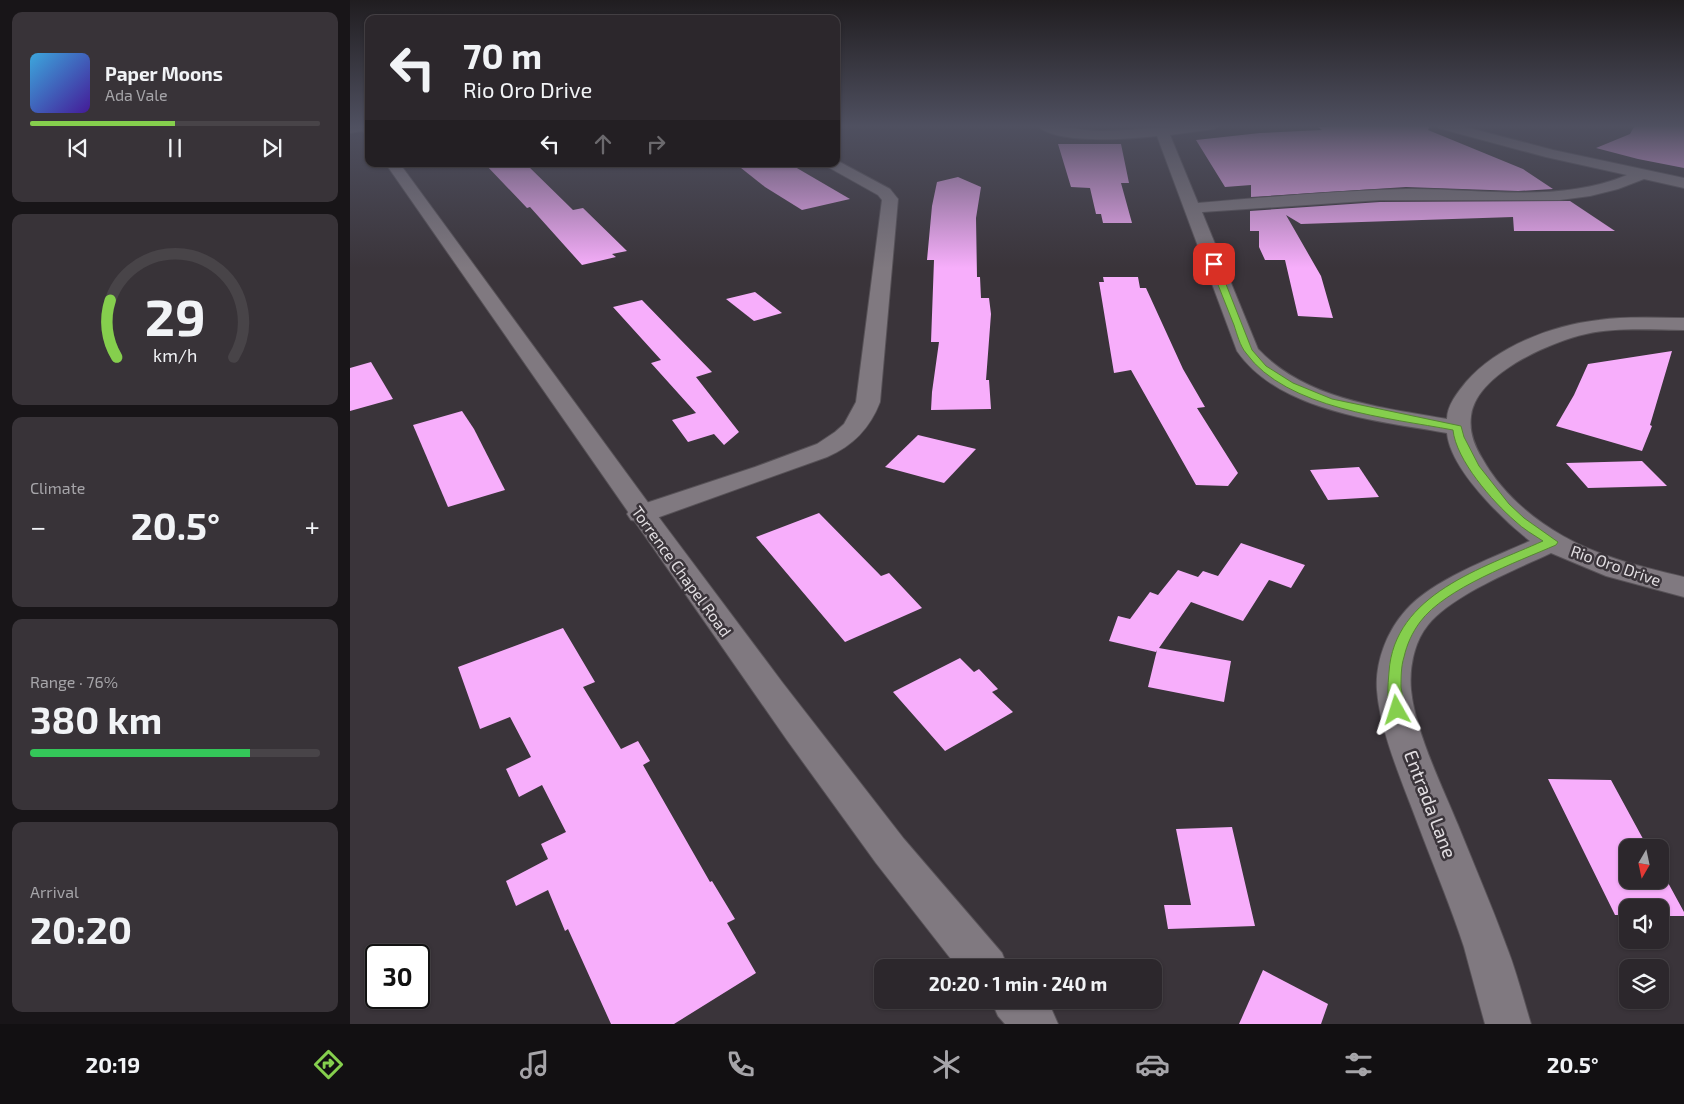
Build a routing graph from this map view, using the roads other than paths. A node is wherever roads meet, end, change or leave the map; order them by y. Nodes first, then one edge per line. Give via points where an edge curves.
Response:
1 (399, 173) edge
2 (850, 173) edge
3 (1178, 173) edge
4 (1637, 173) edge
5 (1643, 174) junction
6 (1684, 183) edge
7 (1192, 208) junction
8 (1684, 324) edge
9 (1458, 428) junction
10 (641, 514) junction
11 (1552, 542) junction
12 (1684, 588) edge
13 (978, 959) edge
14 (1022, 1009) edge
15 (1035, 1024) edge
16 (1508, 1024) edge

1 - 10 street, Torrence Chapel Road
2 - 10 street via 884,192 890,199 868,402 864,413 850,433 819,452
3 - 7 street
4 - 5 street
5 - 6 street
5 - 7 street via 1617,186 1577,193 1371,195
7 - 9 street via 1248,351 1262,368 1290,385 1329,401
8 - 9 street via 1588,328 1565,333 1518,352 1478,382 1460,411
9 - 11 street, Rio Oro Drive via 1474,467 1505,506
10 - 13 street, Torrence Chapel Road via 799,730 929,901
11 - 12 street, Rio Oro Drive via 1592,560
11 - 16 street, Entrada Lane via 1480,574 1429,605 1404,635 1396,659 1394,688 1397,710 1417,771 1485,946
14 - 15 street

